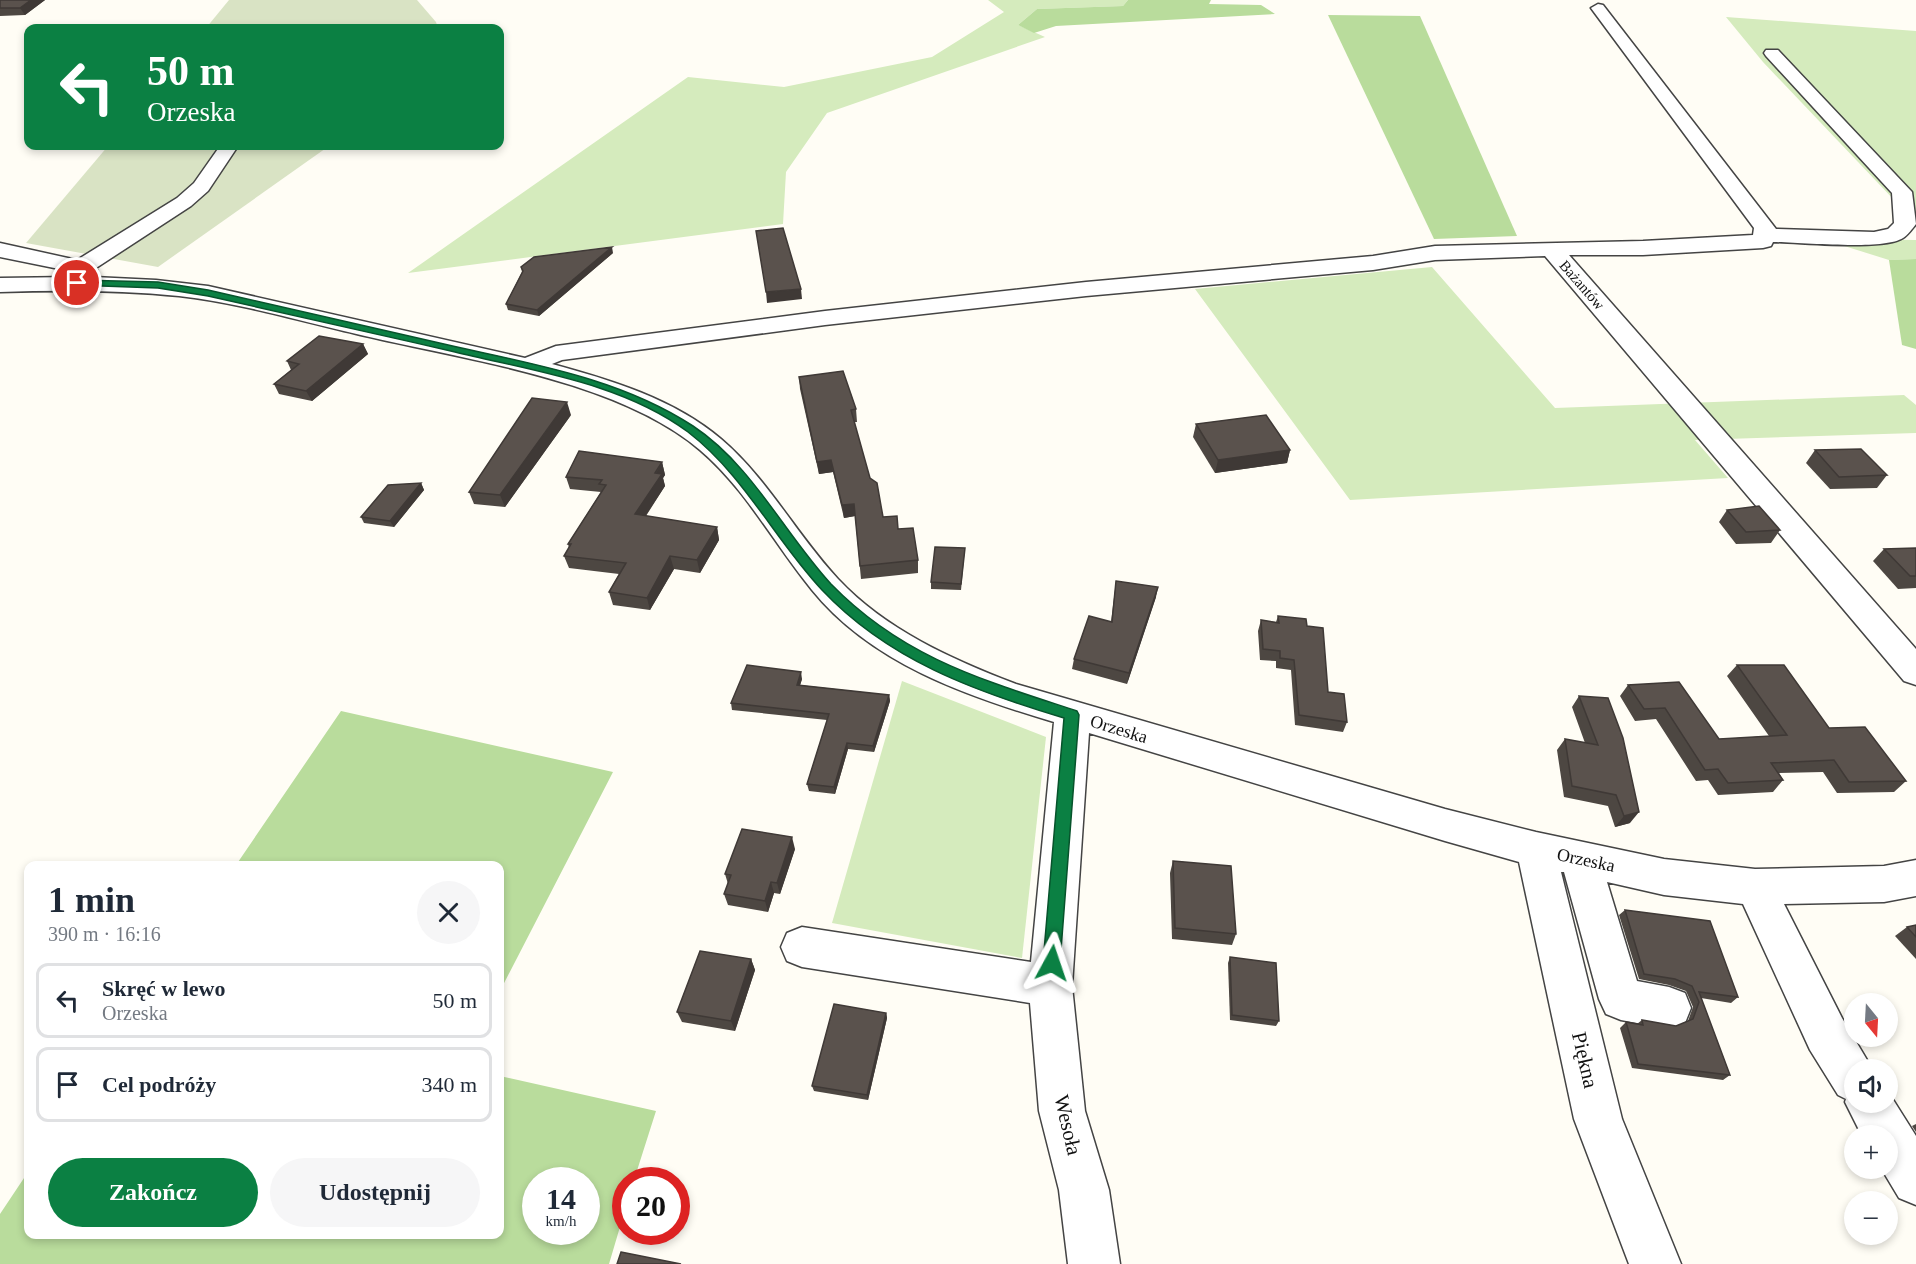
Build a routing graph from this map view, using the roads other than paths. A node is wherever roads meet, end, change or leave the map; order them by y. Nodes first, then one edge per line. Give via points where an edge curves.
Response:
1 (1599, 8) dead end
2 (1772, 53) dead end
3 (226, 150) edge
4 (1764, 235) junction
5 (1551, 249) junction
6 (0, 250) edge
7 (79, 275) junction
8 (0, 285) edge
9 (528, 366) junction
10 (1916, 672) edge
11 (1072, 715) junction
12 (1536, 849) junction
13 (1580, 858) junction
14 (1916, 878) edge
15 (1755, 887) junction
16 (802, 946) dead end
17 (1050, 986) junction
18 (1669, 1008) dead end
19 (1844, 1063) edge
20 (1875, 1113) edge
21 (1916, 1181) edge
22 (1095, 1264) edge
23 (1655, 1264) edge

1 - 4 street via 1765,228
2 - 4 street via 1902,192 1905,224 1895,234 1874,238
3 - 7 street via 201,187 184,202
4 - 5 street, Bażantów via 1763,241 1728,244
5 - 9 street via 1435,254 884,311 556,353
5 - 10 street, Bażantów
6 - 7 street
7 - 8 street, Orzeska
7 - 9 street, Orzeska via 208,293
9 - 11 street, Orzeska via 622,394 691,429 730,464 826,586 876,631 913,655 1008,695
11 - 12 street, Orzeska
11 - 17 street, Wesoła
12 - 13 street, Orzeska
12 - 23 street, Piękna via 1598,1119
13 - 15 street, Orzeska via 1664,877
13 - 18 street via 1622,999
14 - 15 street, Orzeska via 1884,885
15 - 19 street via 1826,1034
16 - 17 street
17 - 22 street, Wesoła via 1062,1111 1084,1190
20 - 21 street

